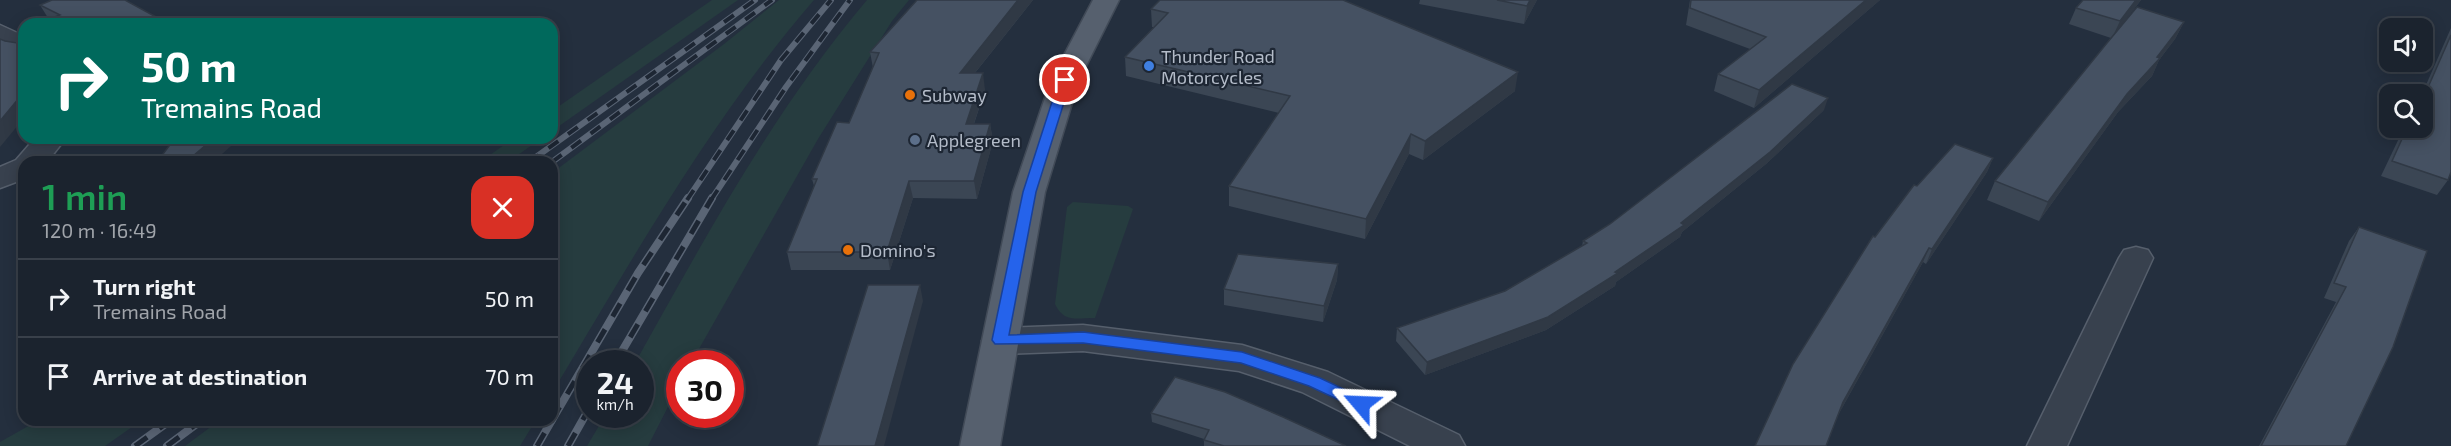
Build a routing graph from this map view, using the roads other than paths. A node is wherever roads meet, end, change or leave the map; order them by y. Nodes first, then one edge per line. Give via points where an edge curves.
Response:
1 (1106, 0) edge
2 (0, 33) edge
3 (18, 43) edge
4 (46, 144) edge
5 (35, 156) edge
6 (18, 170) edge
7 (0, 179) edge
8 (2136, 258) dead end
9 (1000, 340) junction
10 (980, 446) edge
11 (1445, 446) edge
12 (2047, 446) edge

1 - 9 main road via 1065,80 1029,192
2 - 3 street
4 - 5 street
6 - 7 street
8 - 12 street
9 - 10 main road
9 - 11 street via 1083,338 1242,358 1315,382

